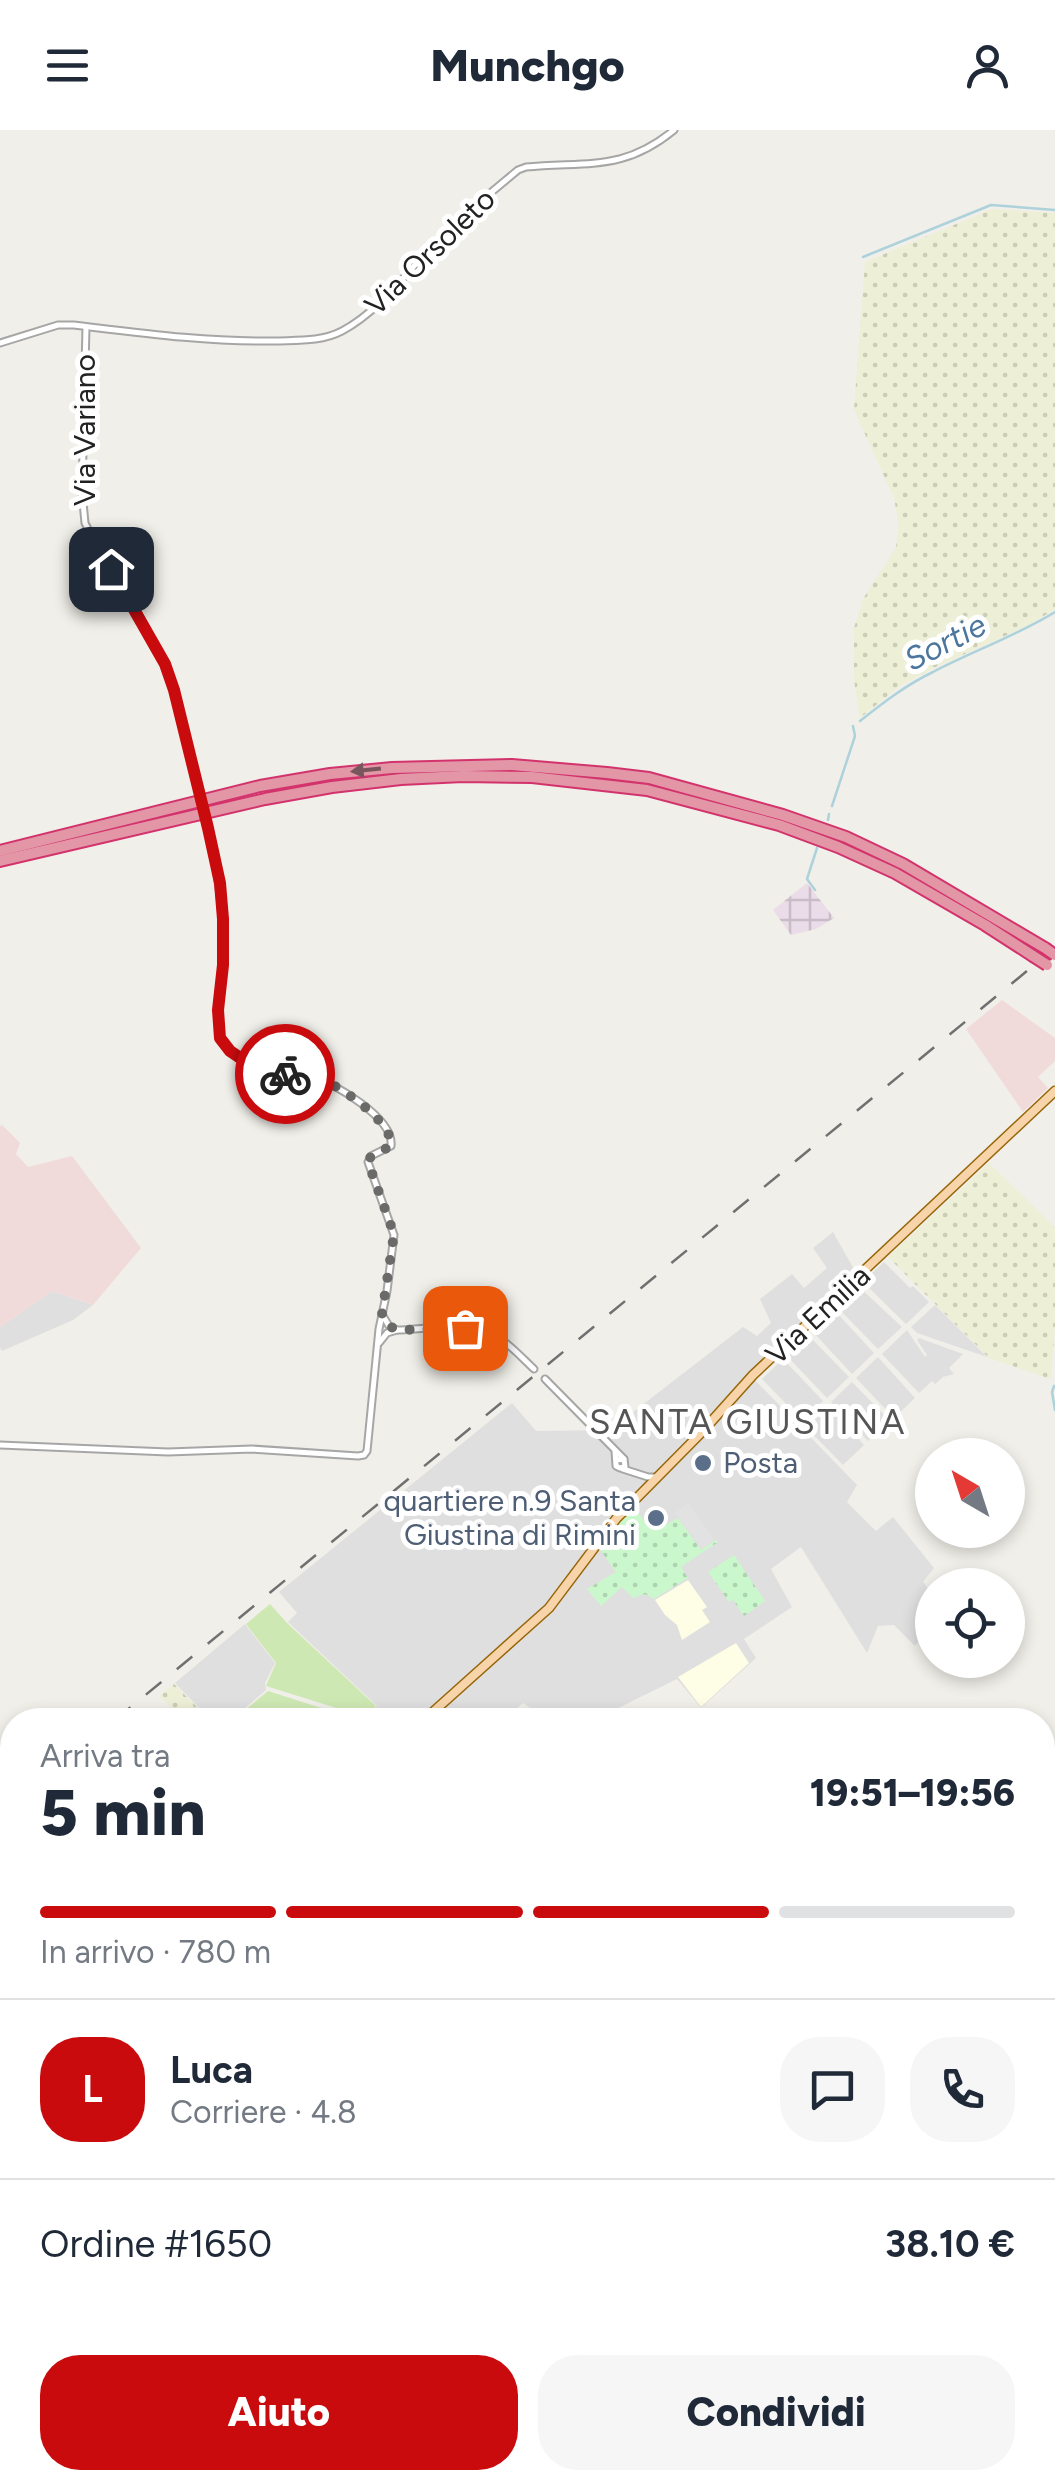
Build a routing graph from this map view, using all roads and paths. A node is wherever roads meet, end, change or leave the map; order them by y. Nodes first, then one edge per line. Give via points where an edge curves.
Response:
1 (674, 130) edge
2 (86, 326) junction
3 (0, 343) edge
4 (0, 851) edge
5 (0, 861) edge
6 (904, 871) junction
7 (1050, 951) edge
8 (1051, 968) edge
9 (1055, 1091) edge
10 (382, 1314) junction
11 (379, 1329) junction
12 (388, 1330) junction
13 (378, 1346) junction
14 (534, 1368) dead end
15 (545, 1379) dead end
16 (0, 1445) edge
17 (658, 1476) junction
18 (437, 1708) edge

1 - 2 street, Via Orsoleto via 618,161 518,170 379,303 326,338 246,341
2 - 3 street, Via Orsoleto via 58,325
2 - 10 street, Via Variano, bridge via 85,523 174,690 220,883 220,1038 261,1072 312,1075 355,1100 390,1134 391,1146 368,1162 394,1234
6 -> 4 highway via 846,838 650,778 512,764 330,774
5 - 6 highway via 265,798 463,776 646,790 779,825
6 - 7 highway
6 - 8 highway, bridge
9 - 17 main road, Via Emilia
10 - 11 street, Via Variano
10 - 12 street
11 - 12 street
11 - 13 street, Via Variano
12 - 13 street
12 - 14 street via 487,1332
13 - 16 street, Via Variano via 364,1455
15 - 17 street via 623,1462
17 - 18 main road, Via Emilia via 616,1518 549,1608

